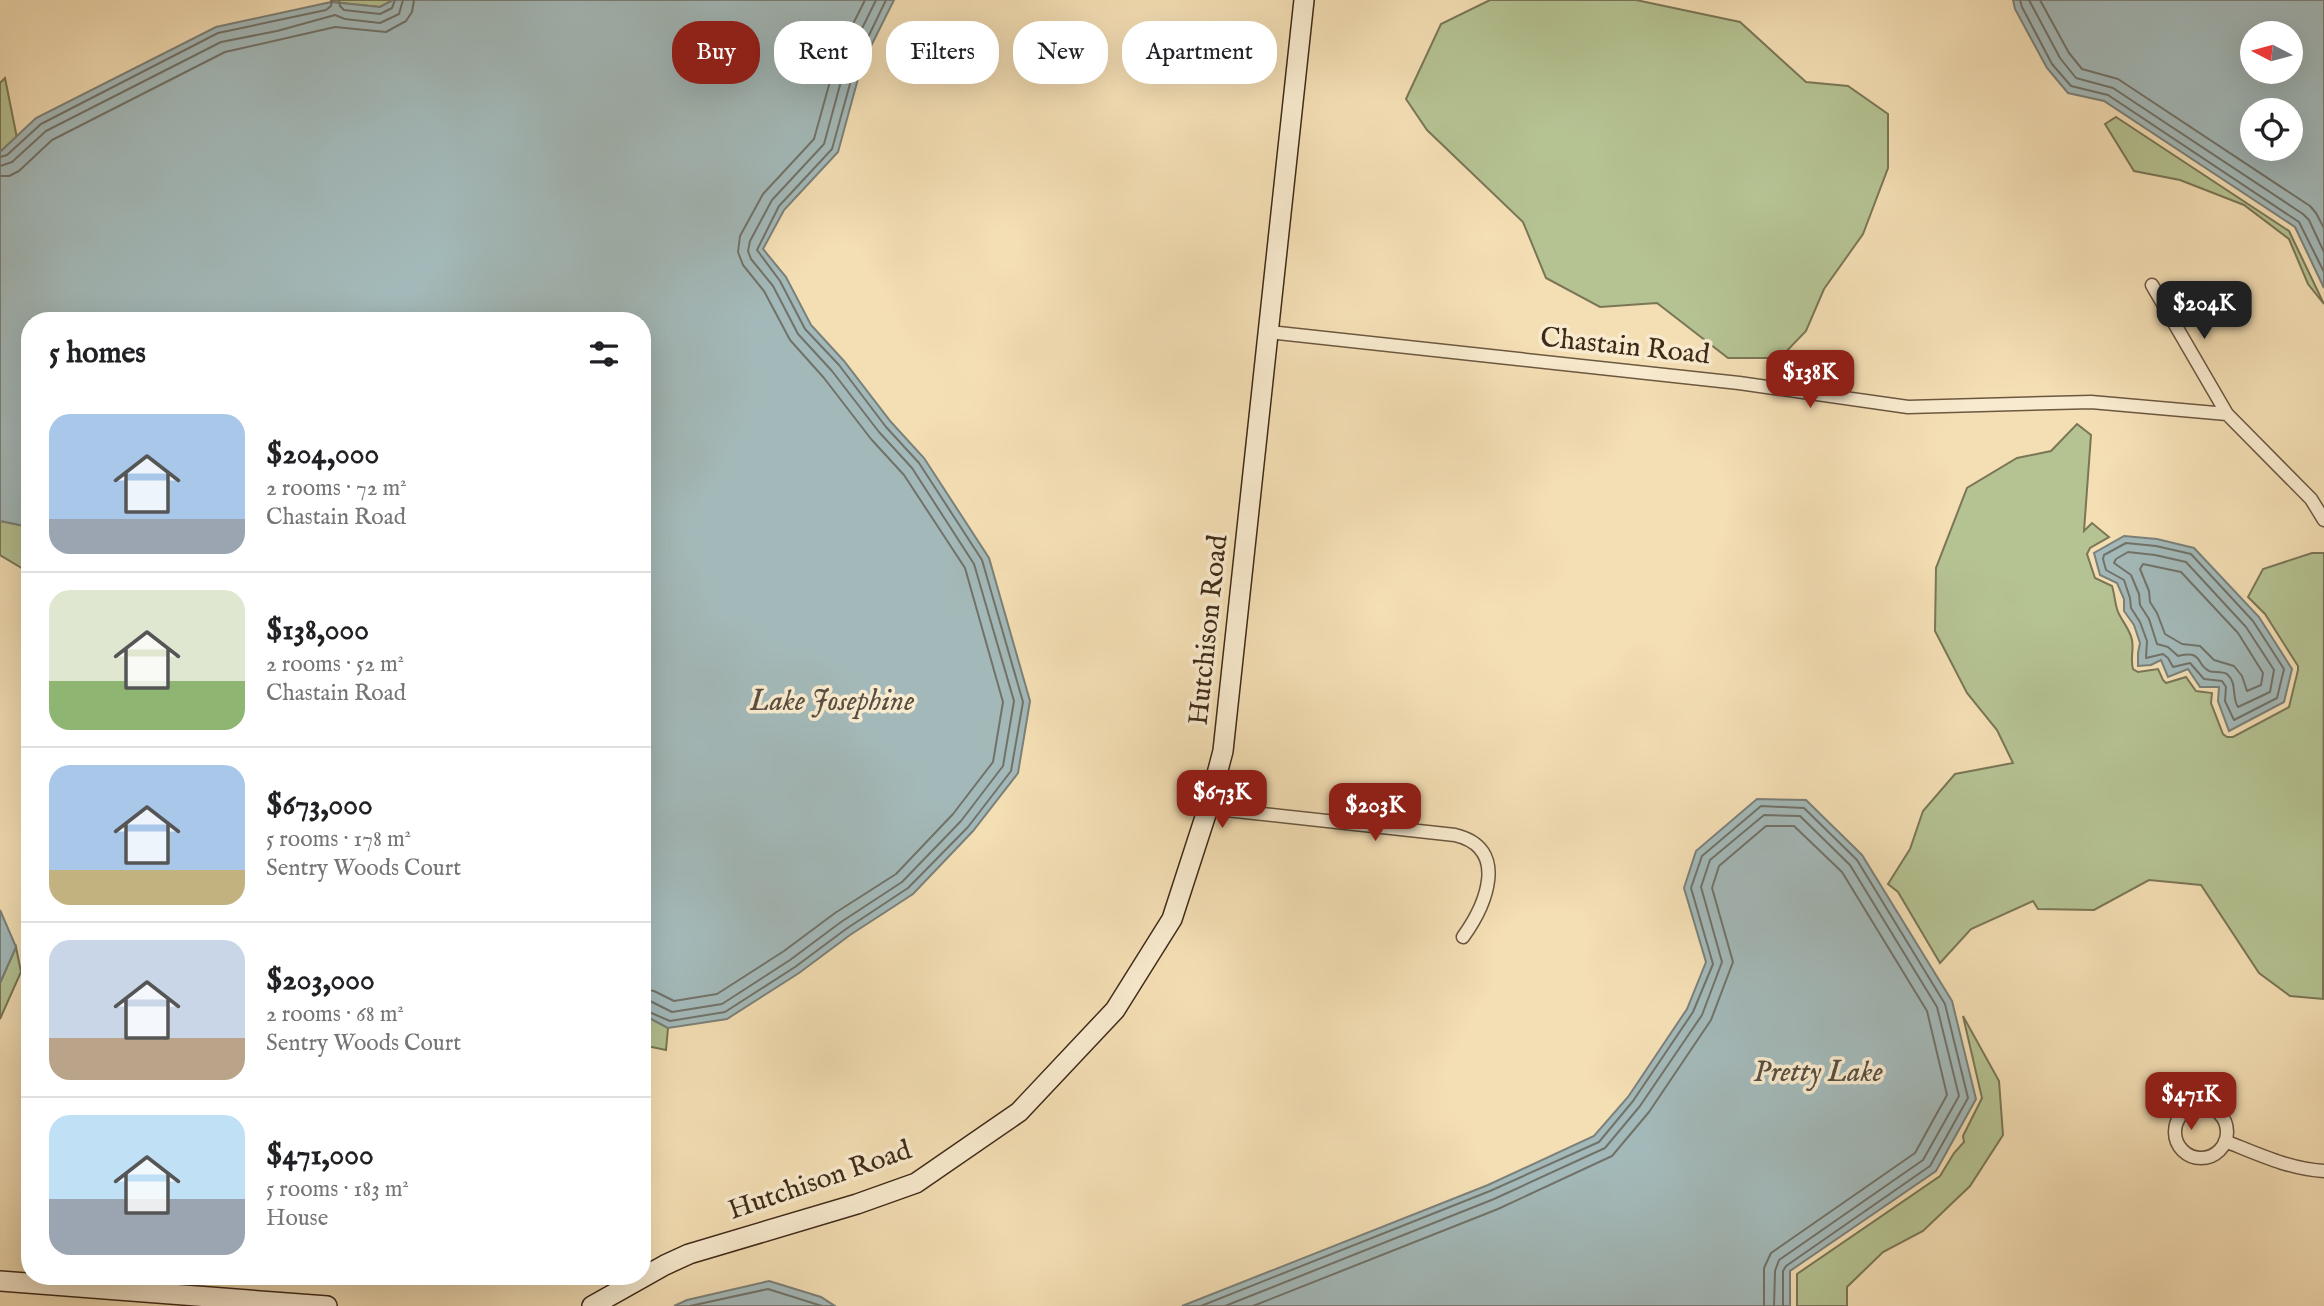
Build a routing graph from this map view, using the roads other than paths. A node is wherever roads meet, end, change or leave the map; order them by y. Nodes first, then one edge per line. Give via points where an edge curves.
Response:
1 (1304, 0) edge
2 (2152, 285) dead end
3 (1269, 332) junction
4 (2227, 414) junction
5 (2324, 520) edge
6 (1208, 808) junction
7 (1463, 937) dead end
8 (2225, 1141) junction
9 (2324, 1171) edge
10 (651, 1273) edge
11 (0, 1281) edge
12 (21, 1281) edge
13 (120, 1285) edge
14 (629, 1285) edge
15 (327, 1306) edge
16 (592, 1306) edge

1 - 3 street, Hutchison Road
2 - 4 street
3 - 4 street, Chastain Road via 1739,383 1908,407 2091,402
3 - 6 street, Hutchison Road via 1223,751
4 - 5 street via 2311,499
6 - 7 street via 1469,838 1485,854 1489,867 1482,902
6 - 10 street, Hutchison Road via 1172,919 1115,1010 1019,1112 916,1183 689,1254
8 - 8 street via 2215,1154 2190,1156 2174,1137 2177,1120 2189,1108 2215,1109 2226,1123
8 - 9 street via 2302,1169
11 - 12 street
13 - 15 street
14 - 16 street, Hutchison Road

